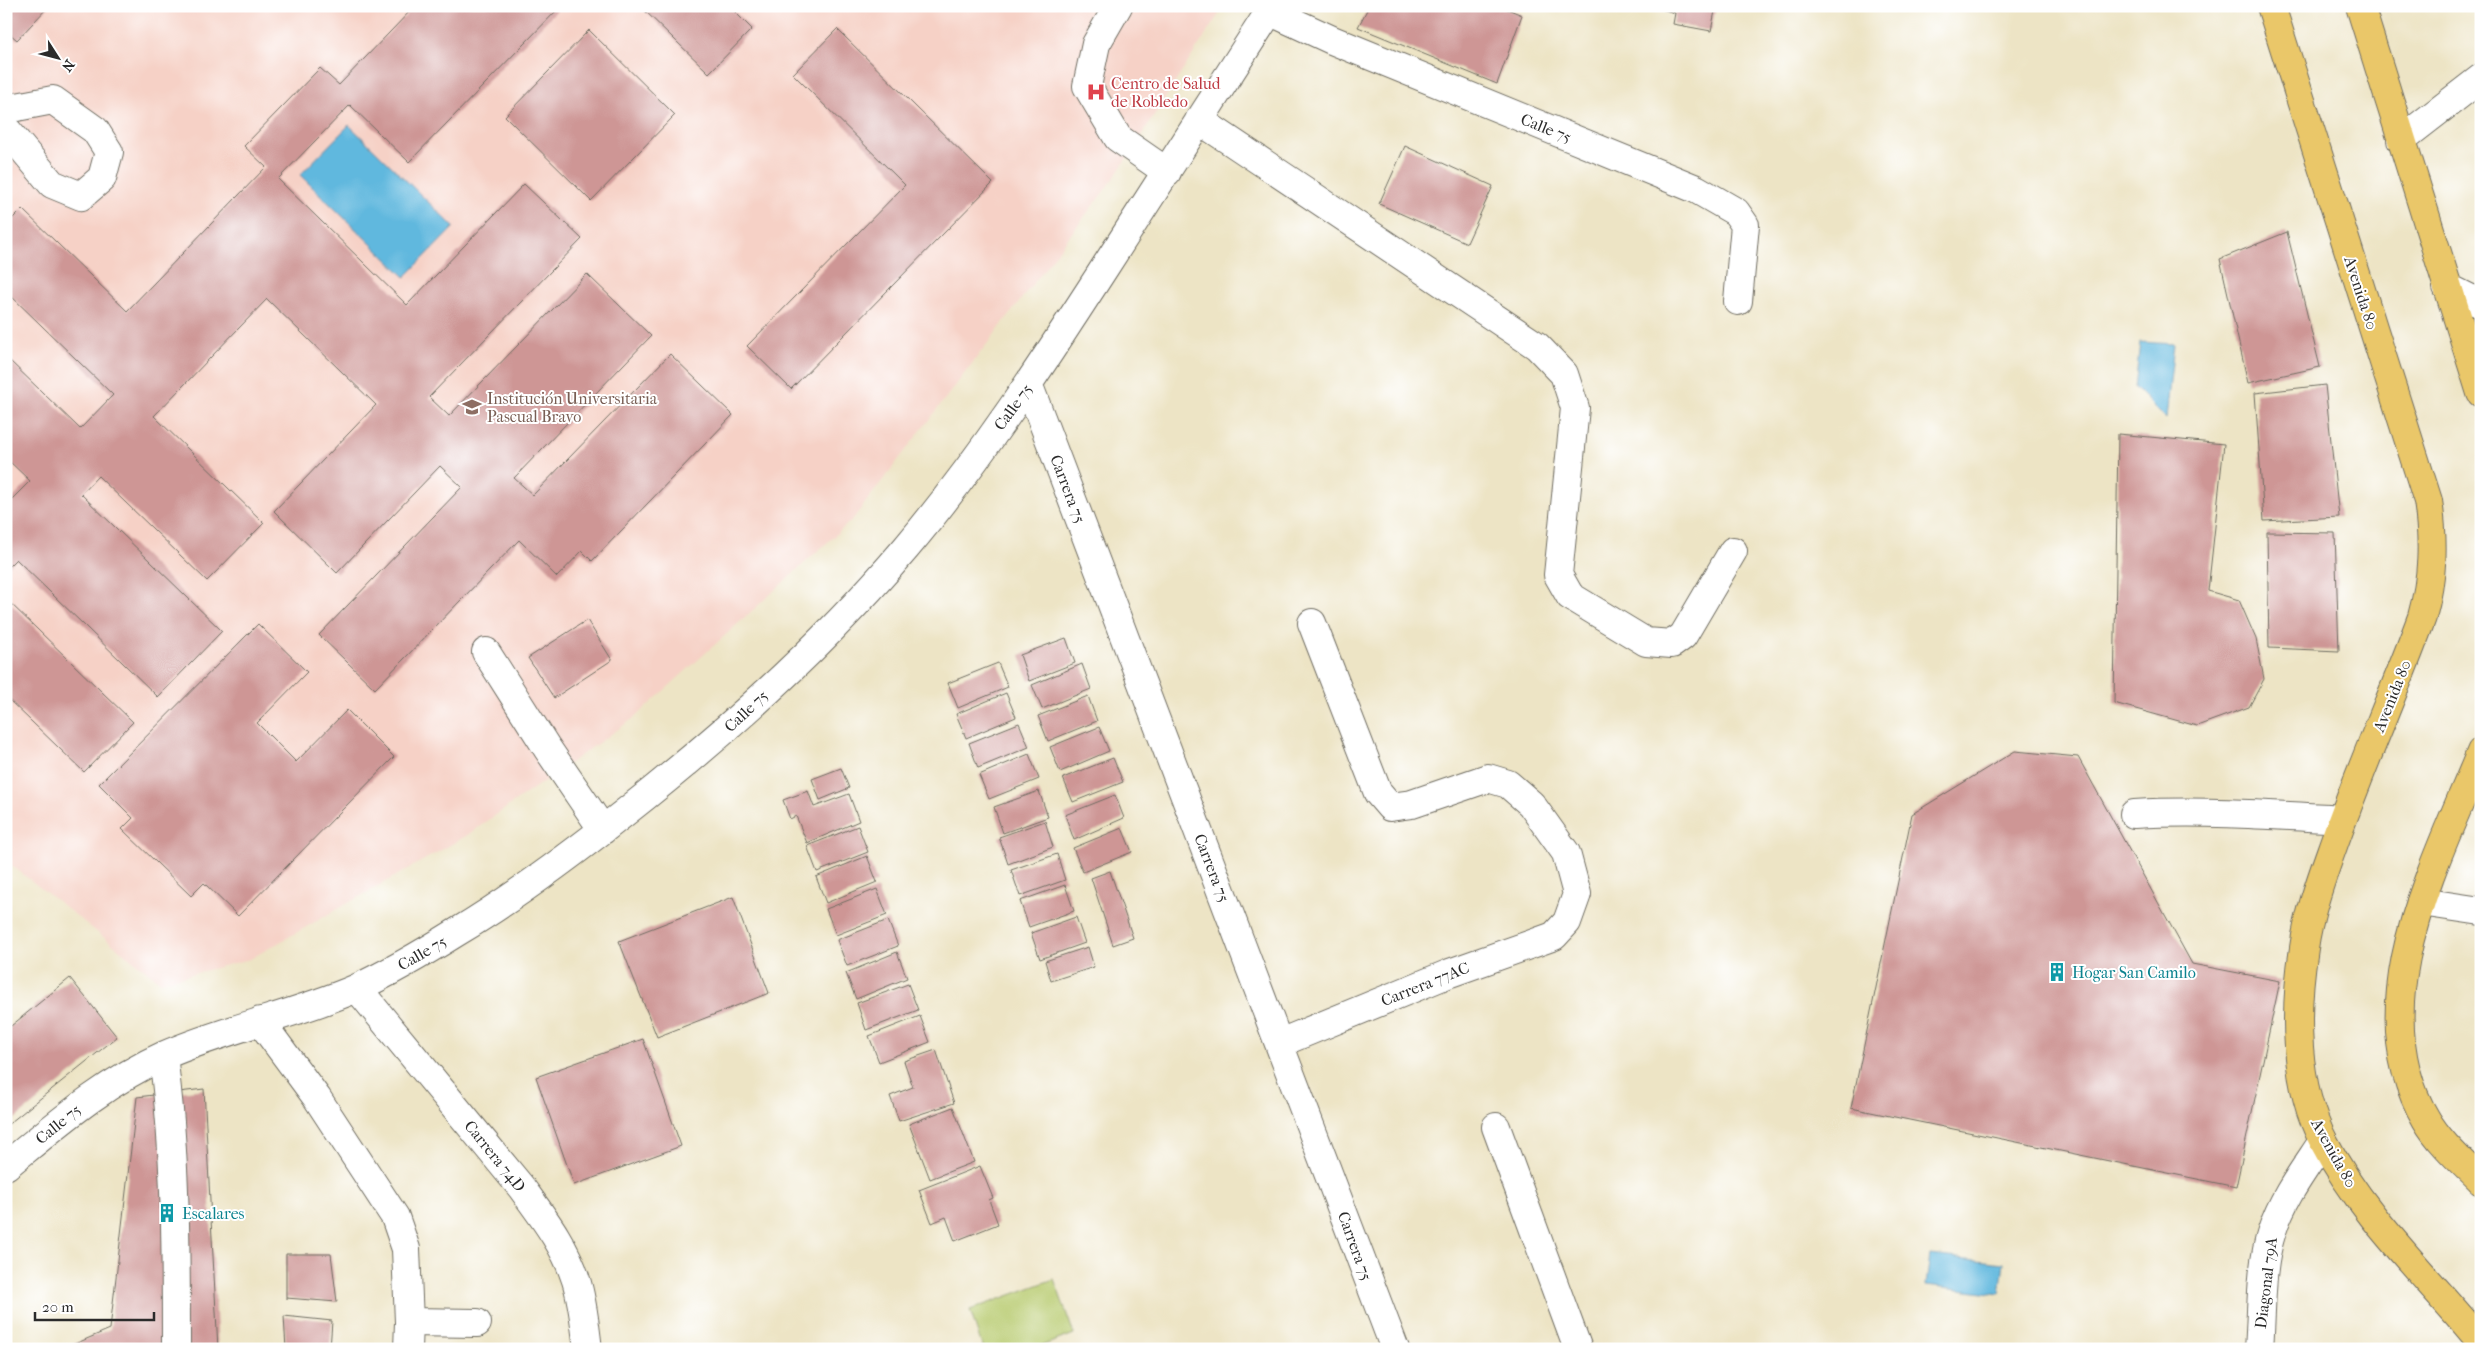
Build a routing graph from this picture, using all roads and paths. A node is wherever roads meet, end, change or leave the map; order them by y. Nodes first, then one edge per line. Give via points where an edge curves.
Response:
1 (1118, 6) edge
2 (2360, 6) edge
3 (1271, 9) edge
4 (2275, 12) edge
5 (2481, 78) edge
6 (6, 109) edge
7 (1199, 120) junction
8 (6, 129) edge
9 (2401, 140) junction
10 (1166, 172) junction
11 (2447, 287) junction
12 (1738, 301) dead end
13 (2481, 304) edge
14 (1029, 386) junction
15 (2481, 393) edge
16 (1733, 550) dead end
17 (1312, 623) dead end
18 (486, 652) dead end
19 (2481, 752) edge
20 (2134, 814) dead end
21 (2342, 819) junction
22 (603, 830) junction
23 (2421, 902) junction
24 (2481, 911) edge
25 (357, 988) junction
26 (260, 1021) junction
27 (1280, 1043) junction
28 (163, 1056) junction
29 (1496, 1127) dead end
30 (2324, 1141) junction
31 (6, 1166) edge
32 (2481, 1181) edge
33 (2470, 1322) edge
34 (478, 1323) dead end
35 (408, 1336) edge
36 (2481, 1342) edge
37 (176, 1347) dead end
38 (588, 1349) edge
39 (1395, 1349) edge
40 (1578, 1349) edge
41 (2259, 1349) edge

1 - 10 street via 1096,44 1088,86 1118,138
2 - 9 main road
3 - 7 street, Calle 75
3 - 12 street, Calle 75 via 1332,40 1696,189 1736,212 1745,225
4 - 21 main road, Avenida 80 via 2428,501 2433,534 2430,588 2422,617
5 - 9 street
6 - 8 street via 53,100 95,130 108,152 102,178 81,196 52,184
7 - 10 street, Calle 75
7 - 16 street via 1537,346 1564,374 1575,408 1558,576 1570,596 1646,642 1672,644 1683,636
9 - 11 main road
10 - 14 street, Calle 75
11 - 13 street
11 - 15 main road
14 - 22 street, Calle 75 via 911,541 850,609 730,727
14 - 27 street, Carrera 75
17 - 27 street, Carrera 77AC via 1378,793 1390,807 1412,804 1488,778 1508,784 1531,804 1566,853 1577,894 1567,922 1554,936 1450,973
18 - 22 street
19 - 23 main road
20 - 21 street
21 - 30 main road, Avenida 80 via 2317,892 2304,947 2300,982 2300,1043 2305,1093
22 - 25 street, Calle 75 via 459,931
23 - 24 street
23 - 32 main road via 2406,951 2400,989 2405,1064 2414,1097 2426,1120
25 - 26 street, Calle 75
25 - 38 street, Carrera 74D via 521,1187 553,1233 576,1280
26 - 28 street, Calle 75
26 - 35 street via 317,1098 395,1217 406,1249
27 - 39 street, Carrera 75
28 - 31 street, Calle 75 via 117,1080 75,1109
28 - 37 street via 170,1108
29 - 40 street
30 - 33 main road, Avenida 80 via 2340,1171 2363,1202
30 - 41 street, Diagonal 79A via 2294,1184 2272,1232 2267,1254
33 - 36 main road, Avenida 80
34 - 35 street

